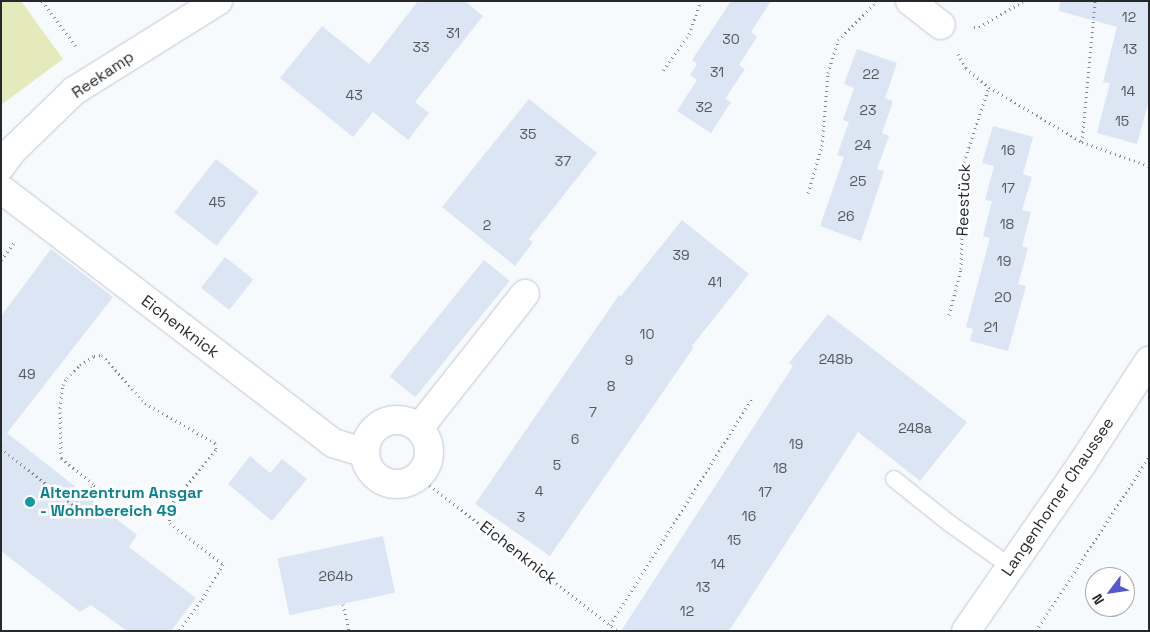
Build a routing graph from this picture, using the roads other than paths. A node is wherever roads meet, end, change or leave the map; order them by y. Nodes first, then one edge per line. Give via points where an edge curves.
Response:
1 (218, 1) edge
2 (910, 1) edge
3 (941, 25) road end
4 (1, 166) edge
5 (1, 189) edge
6 (525, 294) dead end
7 (1149, 361) edge
8 (419, 428) junction
9 (365, 453) junction
10 (894, 479) dead end
11 (1011, 567) junction
12 (966, 631) edge

1 - 4 street, Reekamp via 74,92 11,152
2 - 3 street
5 - 9 street, Eichenknick via 333,443
6 - 8 street
7 - 11 street, Langenhorner Chaussee
8 - 9 street via 402,420 384,423 370,435
8 - 9 street via 426,437 429,458 418,476 405,483 389,483 372,472
10 - 11 lane
11 - 12 street, Langenhorner Chaussee

